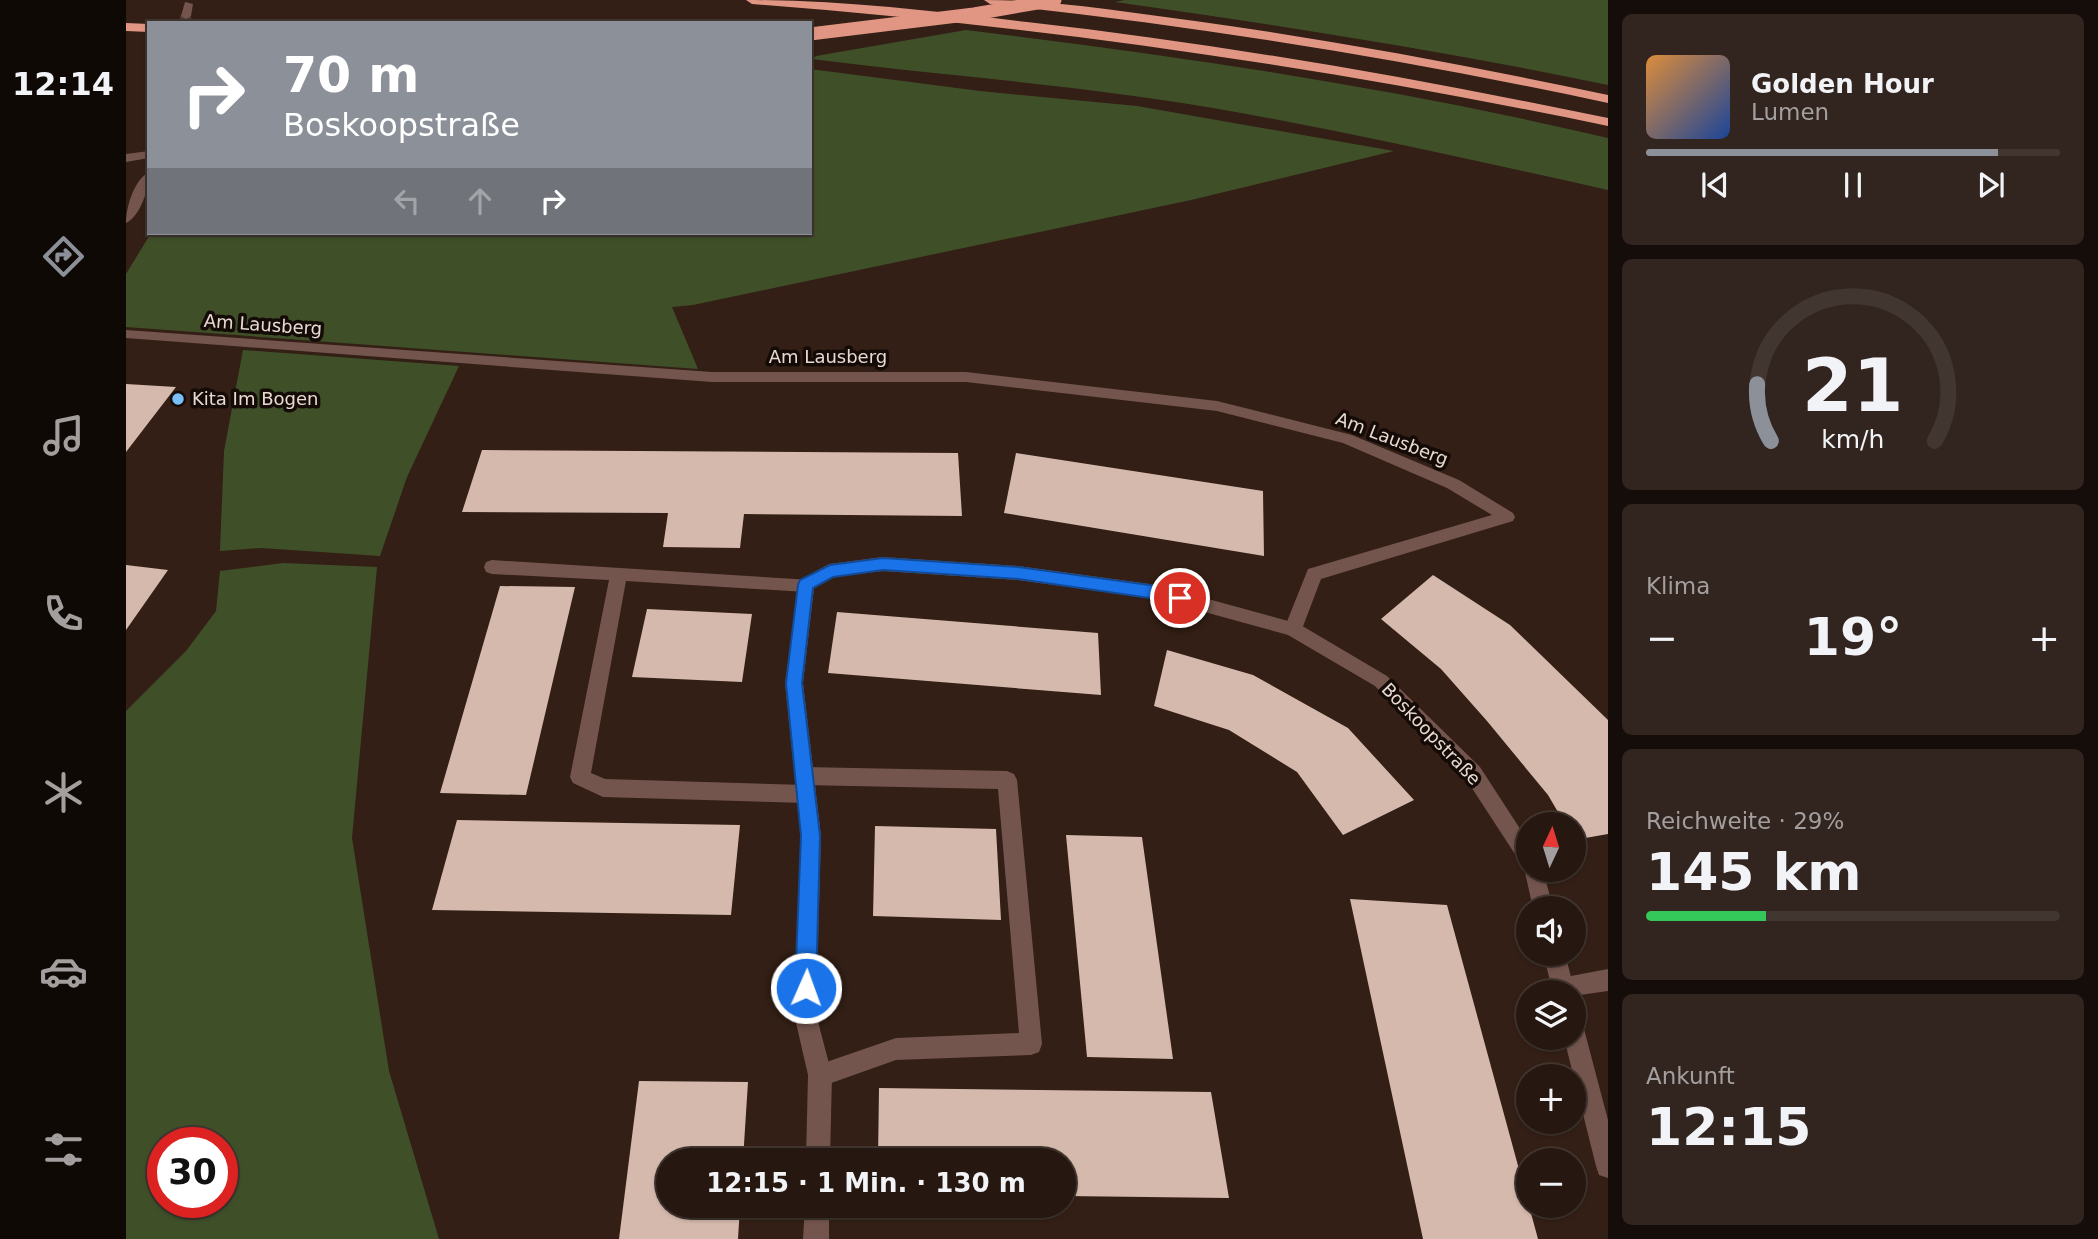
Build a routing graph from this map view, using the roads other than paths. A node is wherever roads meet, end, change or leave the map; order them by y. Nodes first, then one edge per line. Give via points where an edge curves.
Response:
1 (752, 0) edge
2 (990, 0) edge
3 (1055, 0) edge
4 (188, 4) dead end
5 (186, 16) dead end
6 (126, 27) edge
7 (147, 28) edge
8 (812, 34) edge
9 (1608, 99) edge
10 (1608, 122) edge
11 (147, 154) edge
12 (126, 158) edge
13 (147, 180) edge
14 (126, 219) edge
15 (126, 334) edge
16 (492, 567) dead end
17 (619, 574) junction
18 (806, 585) junction
19 (1293, 629) junction
20 (805, 785) junction
21 (1516, 841) edge
22 (1608, 979) edge
23 (1586, 984) edge
24 (1578, 1050) edge
25 (820, 1075) junction
26 (818, 1148) edge
27 (1608, 1166) edge
28 (817, 1218) edge
29 (816, 1239) edge

1 - 10 highway via 988,19 1192,46 1404,81
2 - 9 highway via 1356,50
3 - 8 highway, bridge
4 - 5 street
6 - 7 highway
11 - 12 street
13 - 14 street
15 - 19 street, Am Lausberg via 712,377 966,377 1217,406 1347,439 1453,484 1507,517 1314,574
16 - 17 street
17 - 18 street
17 - 20 street via 580,777 603,788
18 - 19 street, Boskoopstraße via 830,571 883,564 1018,573 1157,592
18 - 20 street via 794,683
19 - 21 street, Boskoopstraße via 1381,681 1473,773
20 - 25 street via 811,836 805,1014
20 - 25 street via 1007,780 1031,1044 897,1049
22 - 23 street
24 - 27 street
25 - 26 street
28 - 29 street

